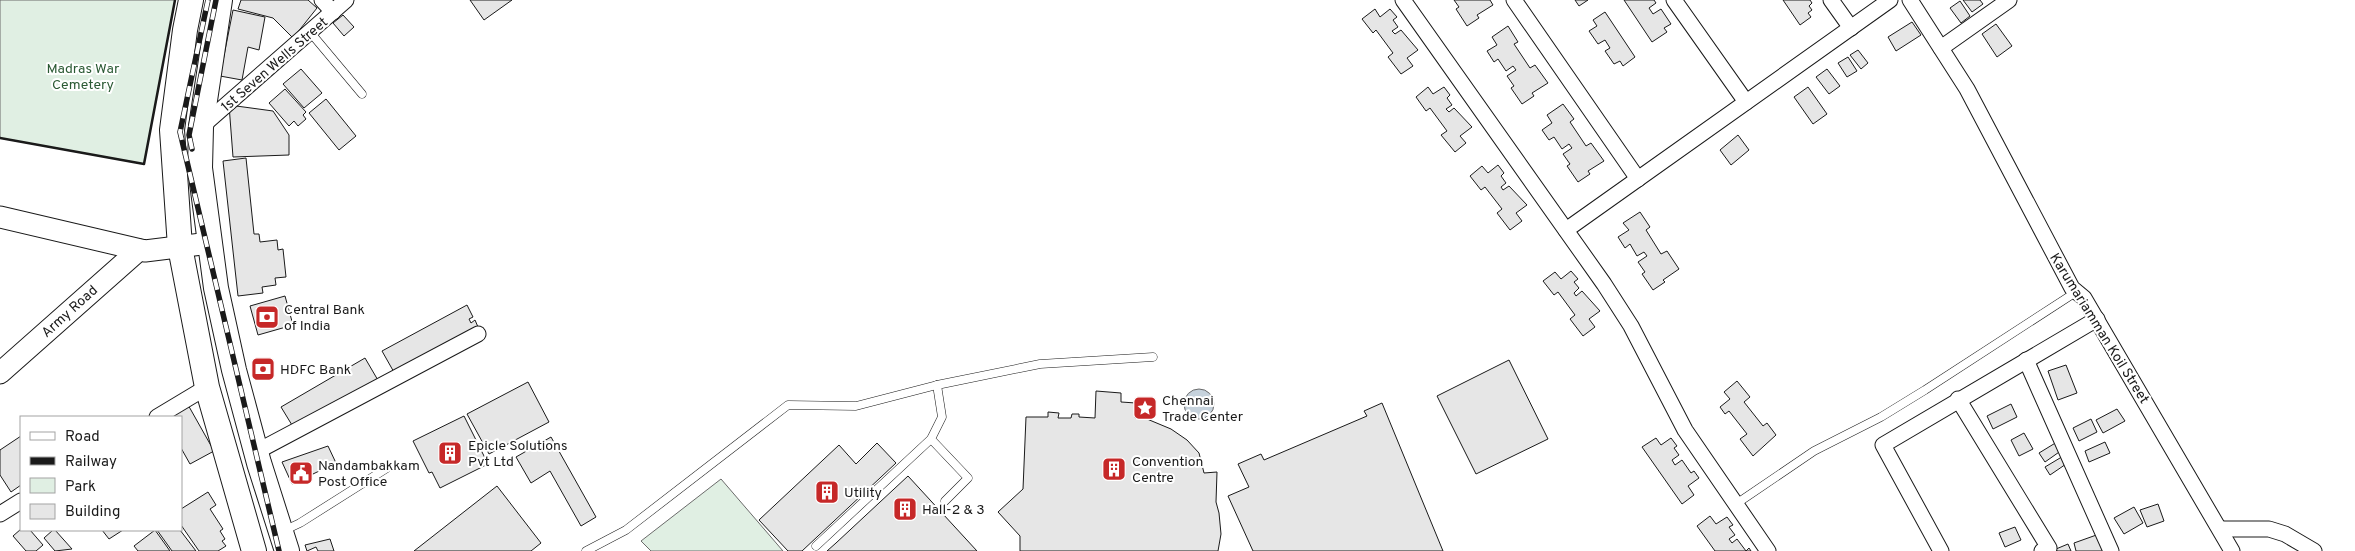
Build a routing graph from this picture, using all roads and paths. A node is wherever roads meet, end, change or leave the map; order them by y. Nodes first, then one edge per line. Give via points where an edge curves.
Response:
1 (191, 0) edge
2 (220, 0) edge
3 (322, 0) edge
4 (346, 0) edge
5 (1403, 0) edge
6 (1514, 0) edge
7 (1674, 0) edge
8 (1831, 0) edge
9 (1890, 0) edge
10 (1910, 0) edge
11 (2009, 0) edge
12 (333, 12) junction
13 (1851, 28) junction
14 (310, 32) junction
15 (1941, 48) junction
16 (362, 94) dead end
17 (1746, 102) junction
18 (201, 127) junction
19 (1638, 179) junction
20 (0, 217) edge
21 (1566, 230) junction
22 (210, 243) junction
23 (180, 247) junction
24 (139, 250) junction
25 (2076, 292) junction
26 (2097, 319) junction
27 (478, 334) dead end
28 (1153, 357) dead end
29 (2026, 360) junction
30 (0, 373) edge
31 (937, 385) junction
32 (206, 387) junction
33 (1958, 399) junction
34 (159, 416) edge
35 (931, 439) junction
36 (256, 452) junction
37 (387, 468) dead end
38 (944, 500) dead end
39 (20, 502) edge
40 (272, 503) junction
41 (1736, 504) junction
42 (242, 511) junction
43 (0, 514) edge
44 (2221, 529) junction
45 (284, 542) edge
46 (816, 546) dead end
47 (251, 547) edge
48 (594, 548) edge
49 (586, 551) edge
50 (1768, 551) edge
51 (1942, 551) edge
52 (2042, 551) edge
53 (2111, 551) edge
54 (2232, 551) edge
55 (2314, 551) edge

1 - 23 main road via 172,130
2 - 18 main road
3 - 12 street
4 - 12 street, 1st Seven Wells Street
5 - 21 street
6 - 19 street
7 - 17 street
8 - 13 street
9 - 13 street
10 - 15 street, Karumariamman Koil Street
11 - 15 street
12 - 14 street, 1st Seven Wells Street
13 - 17 street
14 - 16 lane
14 - 18 street, 1st Seven Wells Street
15 - 25 street, Karumariamman Koil Street via 1967,89
17 - 19 street
18 - 22 main road via 200,168
19 - 21 street
20 - 24 main road
21 - 41 street via 1621,310 1680,422
22 - 23 main road
22 - 36 main road via 232,361
23 - 24 main road
23 - 32 main road
24 - 30 main road, Army Road
25 - 26 street, Karumariamman Koil Street via 2084,298
25 - 41 lane via 1881,417 1814,451
26 - 29 street
26 - 44 street, Karumariamman Koil Street
27 - 36 street
28 - 31 lane via 1040,364
29 - 33 street
29 - 53 street
31 - 35 lane via 942,417
31 - 48 lane via 856,406 788,405 626,530
32 - 34 street
32 - 42 main road
33 - 51 street via 1882,445
33 - 52 street via 2049,548
35 - 38 lane via 968,478
35 - 46 lane
36 - 40 main road
37 - 45 lane via 300,523
39 - 43 street
40 - 42 main road
40 - 45 main road
41 - 50 street
42 - 47 main road
44 - 54 street, Karumariamman Koil Street
44 - 55 street via 2269,529 2285,534
48 - 49 lane

